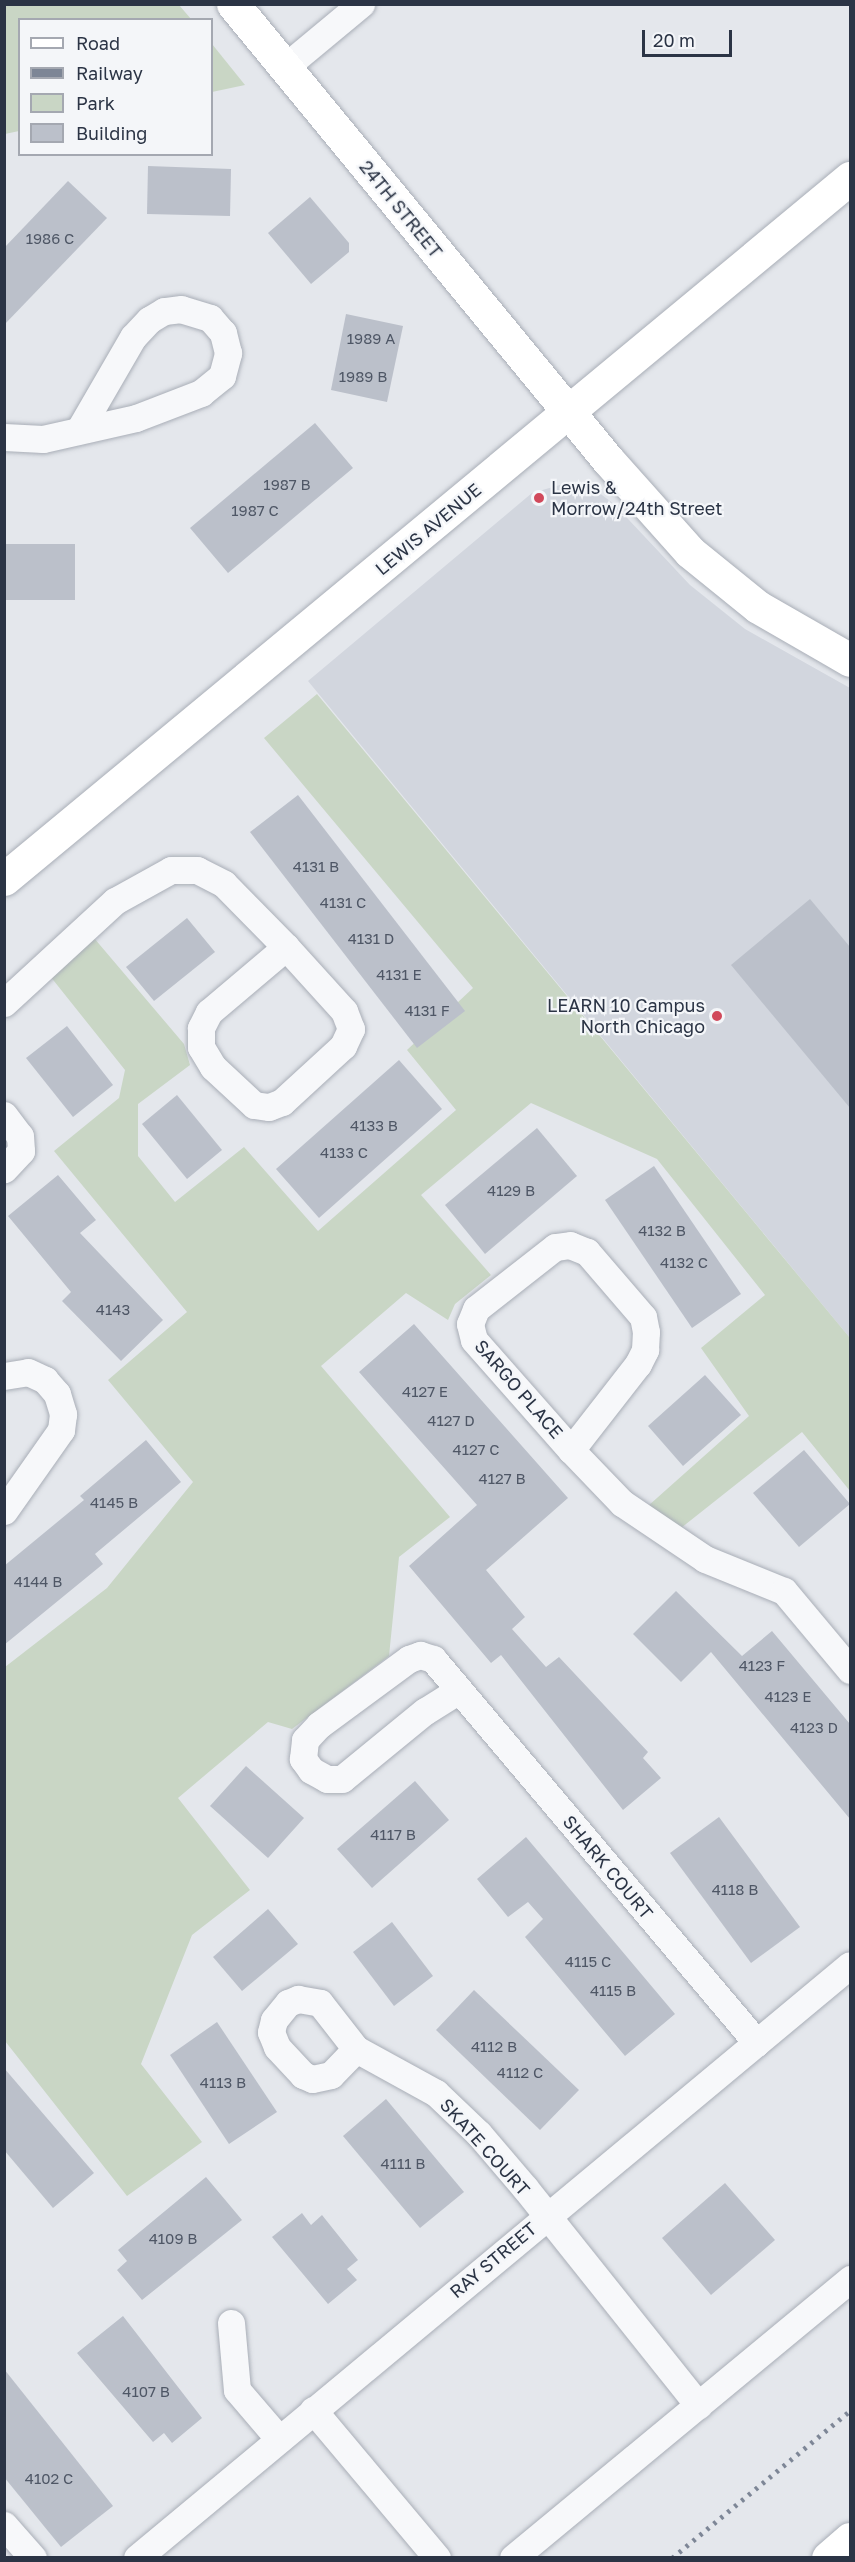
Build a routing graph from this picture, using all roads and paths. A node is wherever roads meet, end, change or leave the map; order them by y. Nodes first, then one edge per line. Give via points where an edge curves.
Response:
1 (233, 4) edge
2 (361, 4) edge
3 (285, 67) junction
4 (850, 178) edge
5 (568, 413) junction
6 (80, 430) junction
7 (4, 437) edge
8 (850, 660) edge
9 (4, 879) edge
10 (286, 947) junction
11 (4, 1003) edge
12 (4, 1115) edge
13 (4, 1169) edge
14 (4, 1376) edge
15 (571, 1450) junction
16 (4, 1511) edge
17 (850, 1670) edge
18 (459, 1690) junction
19 (850, 1965) edge
20 (758, 2043) junction
21 (356, 2049) dead end
22 (546, 2217) junction
23 (850, 2279) edge
24 (231, 2323) dead end
25 (698, 2405) junction
26 (313, 2410) junction
27 (279, 2439) junction
28 (4, 2525) edge
29 (850, 2539) edge
30 (33, 2558) edge
31 (137, 2558) edge
32 (437, 2558) edge
33 (513, 2558) edge
34 (828, 2558) edge

1 - 3 main road, 24TH STREET
2 - 3 street
3 - 5 main road, 24TH STREET
4 - 5 main road, LEWIS AVENUE
5 - 8 main road, 24TH STREET via 690,552 758,607
5 - 9 main road, LEWIS AVENUE
6 - 6 street via 136,418 201,393 222,376 228,353 223,333 210,318 181,309 164,310 149,320 133,337
6 - 7 street via 43,439
10 - 10 street via 209,1012 201,1028 201,1047 213,1067 254,1105 269,1107 282,1102 344,1046 351,1029 344,1011
10 - 11 street via 224,884 197,870 171,870 115,901
12 - 13 street via 20,1136 21,1151
14 - 16 street via 28,1372 45,1380 57,1394 63,1414 61,1430
15 - 15 street, SARGO PLACE via 638,1364 645,1350 646,1332 643,1317 587,1252 570,1245 555,1247 476,1309 470,1324 474,1340
15 - 17 street, SARGO PLACE via 622,1503 705,1559 784,1591
18 - 18 street, SHARK COURT via 425,1711 342,1779 327,1779 311,1770 303,1759 305,1740 319,1725 409,1659 420,1655 433,1659
18 - 20 street, SHARK COURT
19 - 20 street, RAY STREET
20 - 22 street, RAY STREET
21 - 22 street, SKATE COURT via 436,2093 479,2134
22 - 25 street, SKATE COURT
22 - 26 street, RAY STREET
23 - 25 street
24 - 27 street via 237,2390
25 - 33 street
26 - 27 street, RAY STREET
26 - 32 street
27 - 31 street, RAY STREET
28 - 30 street
29 - 34 main road

